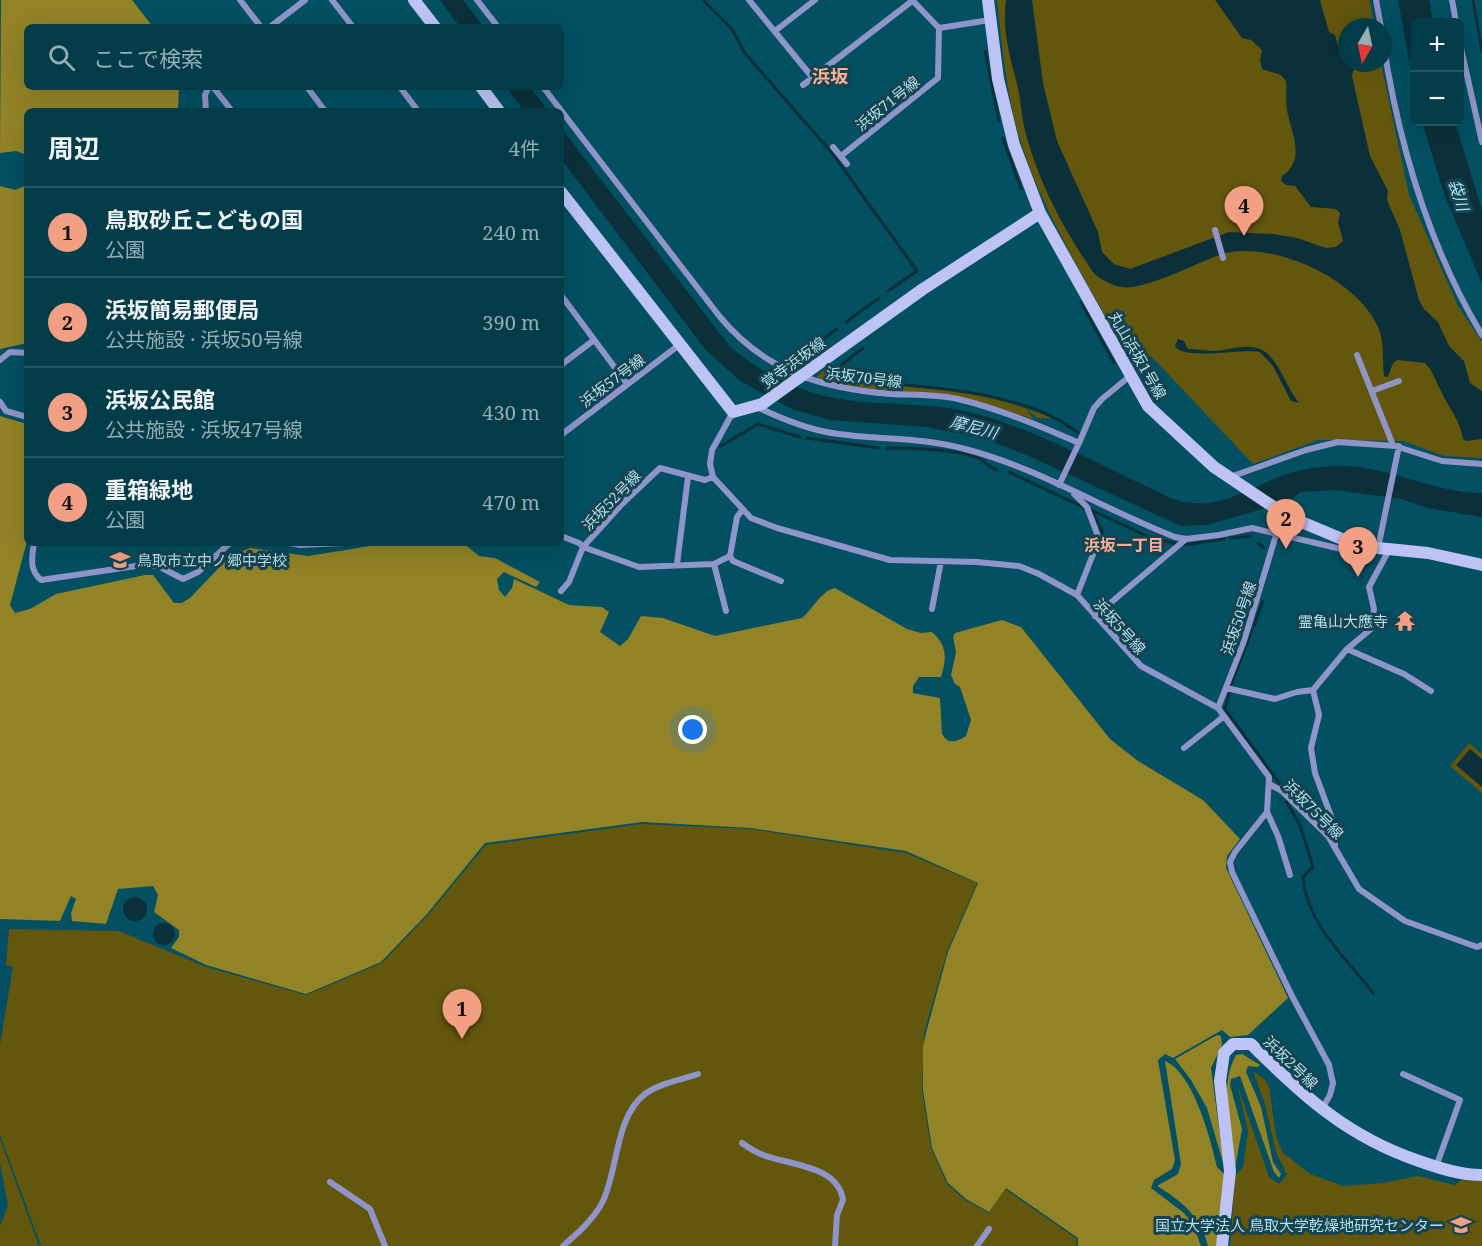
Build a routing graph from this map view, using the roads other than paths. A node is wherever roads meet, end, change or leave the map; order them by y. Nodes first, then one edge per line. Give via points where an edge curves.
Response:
1 (240, 0) edge
2 (305, 0) edge
3 (332, 0) edge
4 (414, 0) edge
5 (477, 0) edge
6 (749, 0) edge
7 (815, 0) edge
8 (912, 0) edge
9 (988, 0) edge
10 (1376, 0) edge
11 (1452, 0) edge
12 (1379, 18) edge
13 (1455, 18) edge
14 (990, 20) junction
15 (259, 24) edge
16 (274, 24) edge
17 (351, 24) edge
18 (433, 24) edge
19 (496, 24) edge
20 (939, 28) junction
21 (775, 31) junction
22 (1464, 62) edge
23 (1388, 72) edge
24 (812, 77) junction
25 (803, 85) dead end
26 (208, 90) edge
27 (215, 90) edge
28 (309, 90) edge
29 (402, 90) edge
30 (483, 90) edge
31 (545, 90) edge
32 (206, 108) edge
33 (230, 108) edge
34 (323, 108) edge
35 (416, 108) edge
36 (497, 108) edge
37 (559, 108) edge
38 (564, 114) edge
39 (1482, 142) edge
40 (833, 147) dead end
41 (841, 156) junction
42 (848, 164) dead end
43 (564, 196) edge
44 (1040, 213) junction
45 (1215, 230) dead end
46 (1223, 258) dead end
47 (564, 299) edge
48 (1482, 335) edge
49 (594, 340) junction
50 (679, 345) junction
51 (24, 353) edge
52 (1357, 356) dead end
53 (0, 360) edge
54 (564, 363) edge
55 (1130, 376) junction
56 (796, 378) junction
57 (1399, 381) dead end
58 (627, 384) junction
59 (1372, 391) junction
60 (0, 402) edge
61 (758, 405) junction
62 (733, 412) junction
63 (24, 416) edge
64 (564, 433) edge
65 (1079, 443) junction
66 (1396, 446) junction
67 (1482, 464) edge
68 (688, 477) junction
69 (713, 477) junction
70 (1230, 478) junction
71 (1059, 485) junction
72 (1072, 491) junction
73 (743, 509) junction
74 (1287, 516) junction
75 (1276, 535) junction
76 (564, 537) edge
77 (1186, 539) junction
78 (34, 546) edge
79 (227, 546) edge
80 (583, 547) junction
81 (1383, 549) junction
82 (730, 556) junction
83 (941, 561) junction
84 (677, 564) junction
85 (714, 564) junction
86 (1482, 565) edge
87 (781, 581) dead end
88 (561, 591) dead end
89 (1077, 595) junction
90 (933, 609) dead end
91 (726, 611) dead end
92 (1095, 616) junction
93 (1347, 650) junction
94 (1226, 687) junction
95 (1313, 690) junction
96 (1431, 691) dead end
97 (1218, 708) junction
98 (1223, 717) junction
99 (1184, 748) dead end
100 (1269, 784) junction
101 (1267, 812) junction
102 (1335, 845) junction
103 (1290, 875) dead end
104 (1482, 945) edge
105 (698, 1074) dead end
106 (1403, 1074) dead end
107 (1321, 1110) junction
108 (742, 1143) dead end
109 (1436, 1167) junction
110 (1482, 1175) edge
111 (330, 1182) dead end
112 (989, 1229) dead end
113 (385, 1246) edge
114 (563, 1246) edge
115 (835, 1246) edge
116 (976, 1246) edge
117 (1222, 1246) edge

1 - 15 street
2 - 16 street
3 - 17 street
4 - 18 street
5 - 19 street
6 - 21 street
7 - 21 street
8 - 20 street
8 - 24 street
9 - 14 street, 丸山浜坂1号線
10 - 12 street
11 - 13 street
14 - 20 street
14 - 44 street, 丸山浜坂1号線 via 998,80 1014,145
20 - 41 street, 浜坂71号線 via 938,78
21 - 24 street
22 - 39 street
23 - 48 street via 1418,197 1449,276
24 - 25 street
26 - 32 street
27 - 33 street
28 - 34 street
29 - 35 street
30 - 36 street
31 - 37 street, 浜坂70号線
38 - 56 street, 浜坂70号線 via 734,333 757,354
40 - 41 street
41 - 42 street
43 - 50 street
44 - 55 street, 丸山浜坂1号線
44 - 56 street, 覚寺浜坂線
45 - 46 street
47 - 49 street
49 - 54 street
49 - 58 street
50 - 58 street, 浜坂57号線
50 - 62 street
51 - 53 street via 10,352
52 - 59 street
55 - 65 street via 1094,408
55 - 70 street, 丸山浜坂1号線 via 1148,406
56 - 61 street, 覚寺浜坂線
56 - 65 street, 浜坂70号線 via 850,390 957,399 999,410
57 - 59 street
58 - 64 street, 浜坂57号線
59 - 66 street
60 - 63 street via 6,411
61 - 62 street, 覚寺浜坂線
61 - 71 street via 780,418 837,434 912,438 963,448 1006,461
62 - 69 street via 712,450
65 - 71 street
66 - 67 street via 1442,461
66 - 70 street via 1338,442
66 - 81 street via 1383,519
68 - 69 street, 浜坂52号線
68 - 80 street, 浜坂52号線 via 660,468
68 - 84 street
69 - 73 street, 浜坂5号線
70 - 74 street, 丸山浜坂1号線
71 - 72 street
72 - 77 street
72 - 89 street via 1087,507 1099,539
73 - 82 street via 737,517
73 - 83 street, 浜坂5号線 via 751,518 777,528 890,560
74 - 75 street, 浜坂50号線
74 - 81 street, 丸山浜坂1号線 via 1342,539
75 - 77 street via 1252,528
75 - 81 street via 1358,552
75 - 94 street, 浜坂50号線
76 - 80 street
77 - 92 street
78 - 79 street via 35,575 41,580 143,565 158,567 183,579 198,572
80 - 84 street, 浜坂52号線 via 639,567
80 - 88 street via 569,582
81 - 86 street, 丸山浜坂1号線 via 1428,553
81 - 93 street via 1369,587 1374,609 1371,629
82 - 85 street, 浜坂52号線
82 - 87 street via 733,561
83 - 89 street, 浜坂5号線 via 1019,566
83 - 90 street
84 - 85 street, 浜坂52号線
85 - 91 street
89 - 92 street, 浜坂5号線
92 - 97 street, 浜坂5号線 via 1141,666
93 - 95 street
93 - 96 street via 1404,674
94 - 95 street via 1275,699
94 - 97 street, 浜坂50号線
95 - 102 street via 1319,715 1311,748 1315,773 1334,824
97 - 98 street
98 - 99 street
98 - 100 street via 1269,777
100 - 101 street
100 - 102 street, 浜坂75号線 via 1282,791
101 - 103 street
101 - 107 street via 1230,862 1292,996 1329,1065 1333,1083
102 - 104 street, 浜坂75号線 via 1359,889 1405,921 1477,947
105 - 114 street via 644,1095 622,1130 600,1206
106 - 109 street via 1460,1100
107 - 109 street, 浜坂2号線 via 1353,1133
107 - 117 street, 浜坂2号線 via 1251,1044 1233,1044 1224,1053 1220,1081 1230,1171
108 - 115 street via 764,1156 798,1164 832,1181 843,1200 837,1215
109 - 110 street, 浜坂2号線
111 - 113 street via 370,1209
112 - 116 street

